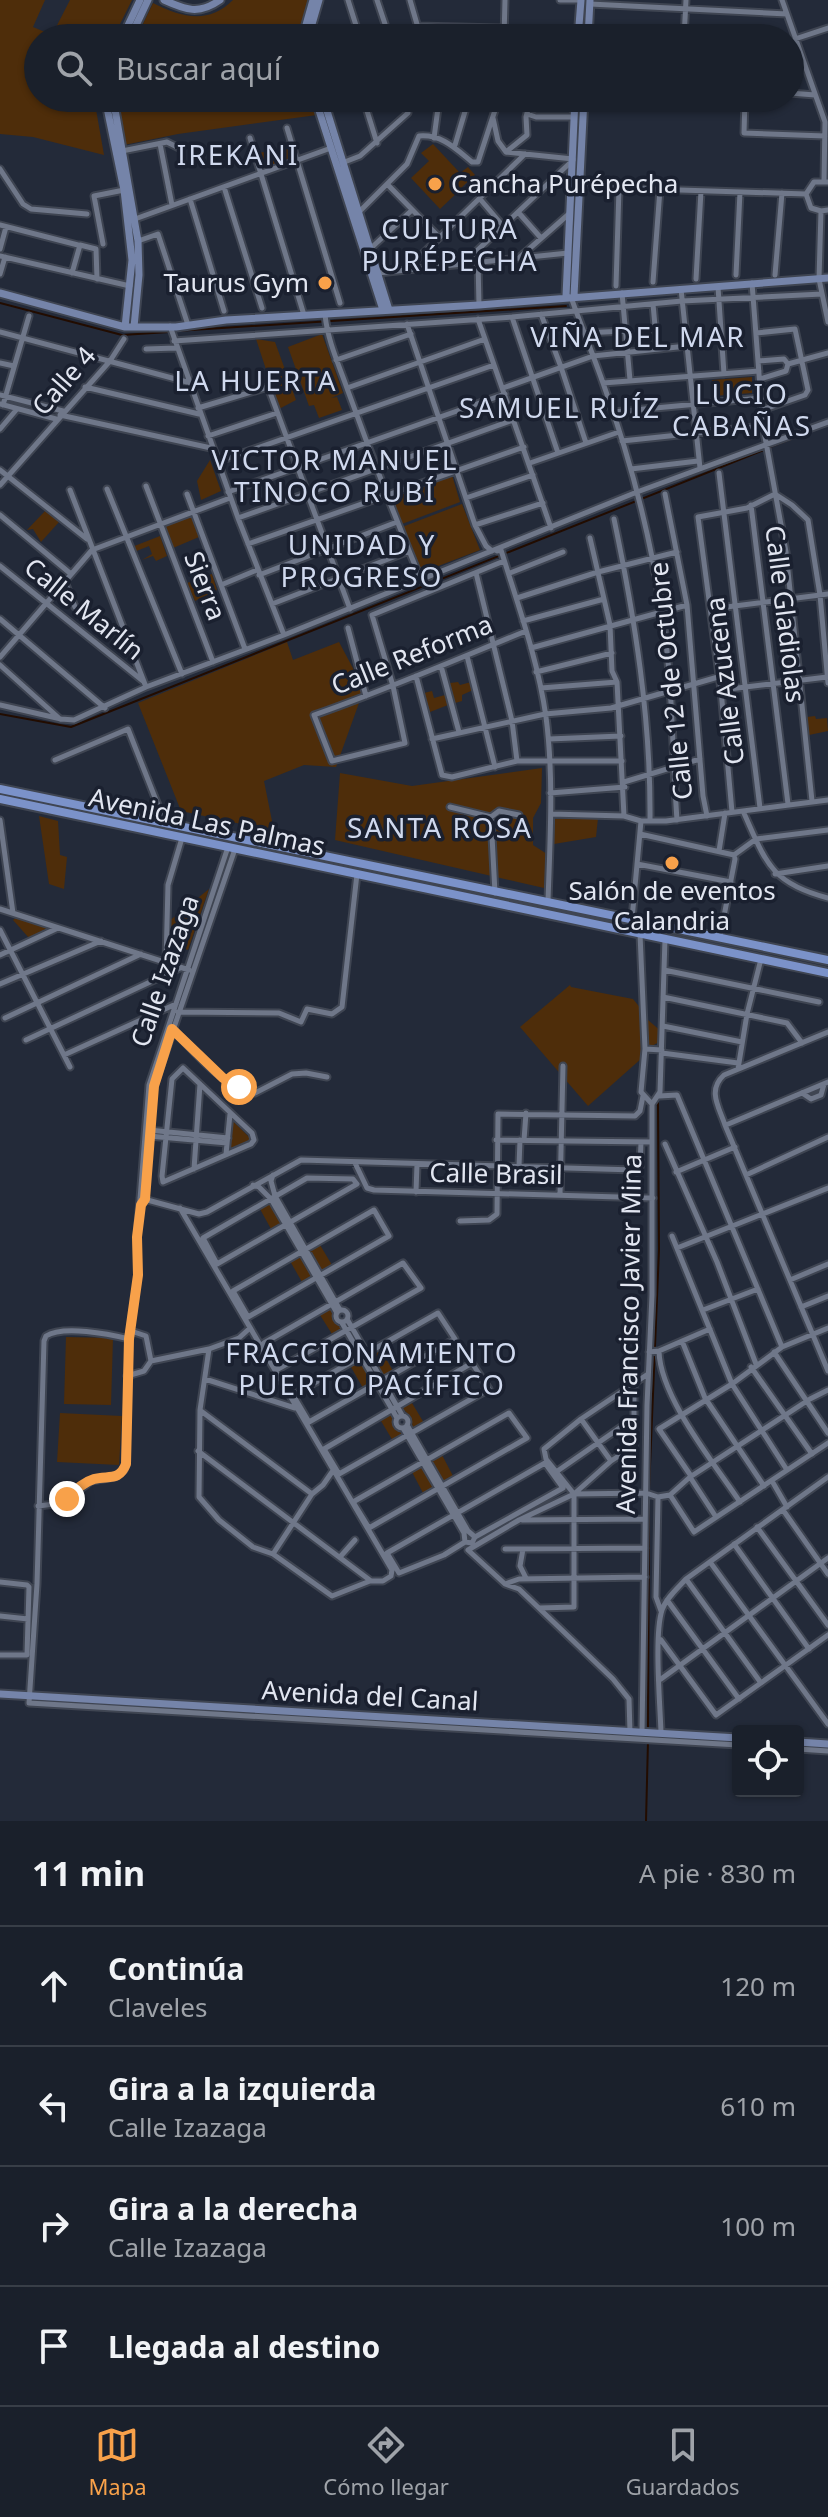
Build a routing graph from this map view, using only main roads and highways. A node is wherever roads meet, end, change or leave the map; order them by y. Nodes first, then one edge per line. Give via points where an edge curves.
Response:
1 (0, 789) edge
2 (0, 799) edge
3 (828, 960) edge
4 (828, 973) edge

1 - 3 main road, Avenida Las Palmas
2 - 4 main road, Avenida Las Palmas

